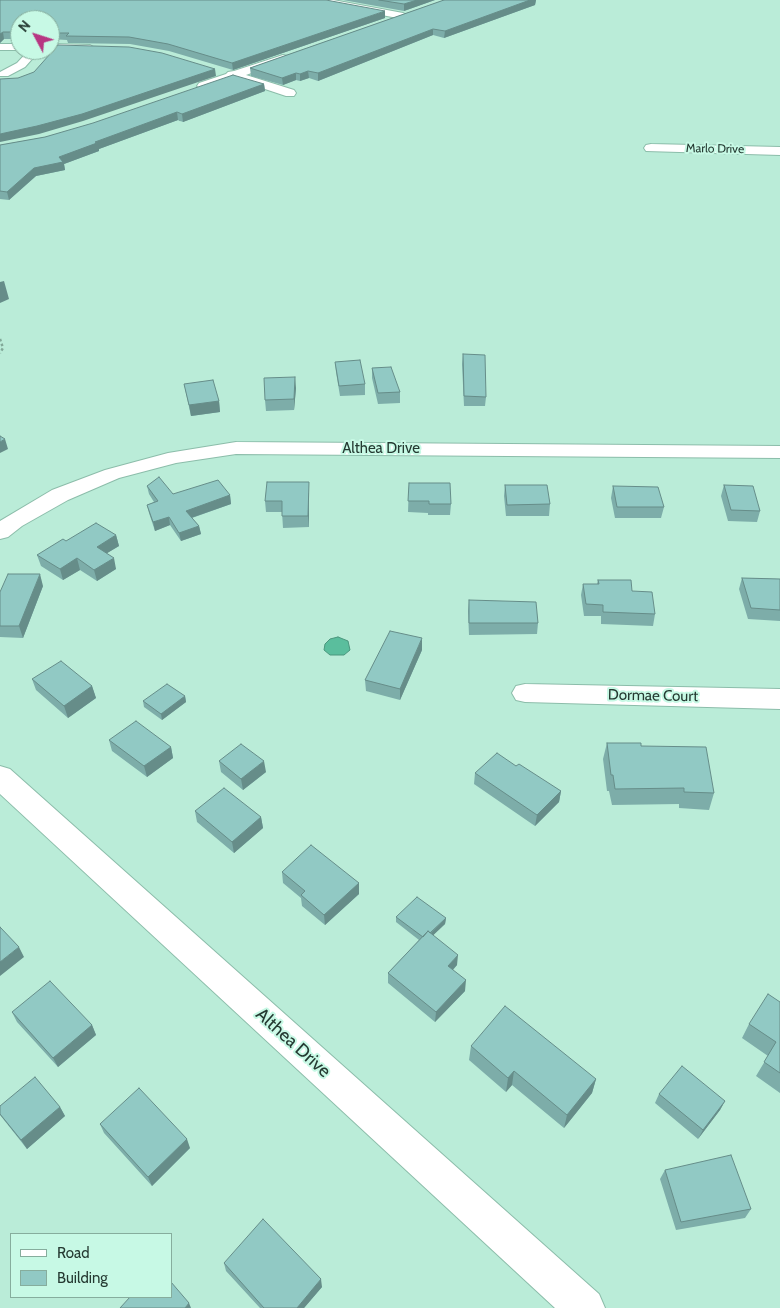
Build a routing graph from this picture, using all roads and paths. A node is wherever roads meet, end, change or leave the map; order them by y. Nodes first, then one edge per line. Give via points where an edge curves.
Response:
1 (317, 0) edge
2 (417, 11) edge
3 (403, 16) junction
4 (380, 24) edge
5 (60, 47) edge
6 (104, 48) edge
7 (295, 54) edge
8 (26, 60) edge
9 (217, 70) edge
10 (4, 74) dead end
11 (234, 75) junction
12 (191, 90) edge
13 (290, 93) dead end
14 (177, 116) edge
15 (184, 121) edge
16 (651, 148) dead end
17 (780, 151) edge
18 (0, 340) edge
19 (0, 353) edge
20 (780, 452) edge
21 (0, 532) edge
22 (525, 693) dead end
23 (780, 699) edge
24 (0, 777) edge
25 (585, 1308) edge

1 - 3 street
2 - 3 street
3 - 4 street
5 - 6 street
7 - 11 street
8 - 10 street
9 - 11 street
11 - 12 street
11 - 13 street
14 - 15 path via 171,118
16 - 17 street, Marlo Drive
18 - 19 path via 3,348
20 - 21 street, Althea Drive via 236,448 175,457 112,474 60,495
22 - 23 street, Dormae Court
24 - 25 street, Althea Drive

